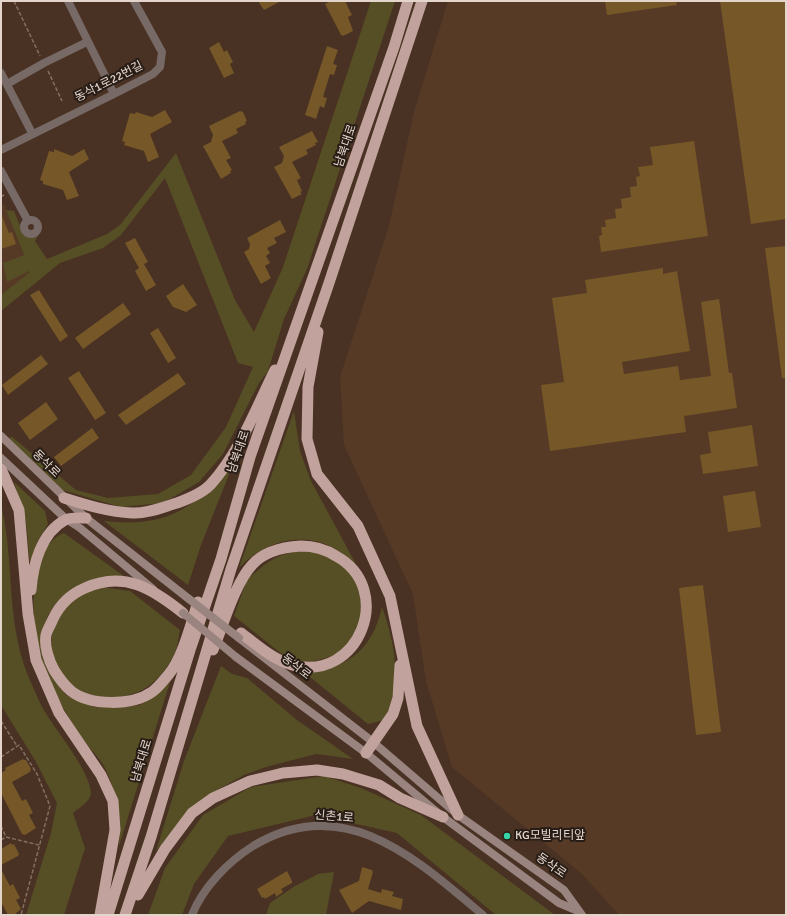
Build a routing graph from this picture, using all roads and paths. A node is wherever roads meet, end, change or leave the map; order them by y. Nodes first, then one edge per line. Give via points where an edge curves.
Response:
1 (14, 1) edge
2 (68, 1) edge
3 (134, 1) edge
4 (408, 1) edge
5 (422, 1) edge
6 (87, 42) junction
7 (41, 58) dead end
8 (46, 67) dead end
9 (1, 73) edge
10 (7, 84) junction
11 (114, 94) junction
12 (62, 102) dead end
13 (32, 133) junction
14 (1, 150) edge
15 (1, 171) edge
16 (5, 194) dead end
17 (1, 197) edge
18 (28, 221) dead end
19 (323, 300) junction
20 (293, 338) junction
21 (1, 436) edge
22 (1, 458) edge
23 (1, 469) edge
24 (64, 498) junction
25 (232, 515) junction
26 (86, 518) junction
27 (66, 519) junction
28 (183, 613) junction
29 (28, 614) junction
30 (240, 636) junction
31 (401, 646) junction
32 (190, 704) junction
33 (1, 721) edge
34 (372, 742) junction
35 (18, 746) junction
36 (366, 753) junction
37 (1, 757) edge
38 (458, 815) junction
39 (443, 817) junction
40 (1, 826) edge
41 (6, 837) junction
42 (1, 840) edge
43 (40, 846) junction
44 (580, 913) edge
45 (21, 915) edge
46 (100, 915) edge
47 (108, 915) edge
48 (127, 915) edge
49 (192, 915) edge
50 (483, 915) edge

1 - 7 path
2 - 6 street
3 - 11 street, 동삭1로22번길 via 158,43 162,59 160,68 153,74
4 - 20 highway, 남북대로
5 - 19 highway
6 - 10 street
6 - 11 street
8 - 12 path
9 - 10 street
10 - 13 street
11 - 13 street, 동삭1로22번길
13 - 14 street, 동삭1로22번길
15 - 18 street
16 - 17 path
19 - 31 highway via 308,387 307,439 317,474 358,526 390,596
19 - 32 highway via 231,569
20 - 24 highway via 243,436 210,485 187,500 133,513 98,508
20 - 25 highway, 남북대로
21 - 24 main road, 동삭로
22 - 27 main road, 동삭로
23 - 29 highway via 19,510
24 - 26 main road, 동삭로
25 - 28 highway via 181,650 170,673 152,692 130,701 92,701 72,692 51,664 46,635 58,610 73,593 97,582 116,579 133,583 164,598
25 - 47 highway, 남북대로 via 221,559 190,650
26 - 27 highway
26 - 30 main road, 동삭로, bridge
27 - 28 main road, 동삭로
27 - 29 highway via 51,530 37,556
28 - 36 main road, 동삭로, bridge via 236,657
29 - 46 highway via 36,660 56,706 101,775 113,801 115,830
30 - 32 highway via 282,661 304,666 327,664 349,651 359,639 367,601 364,586 357,573 343,559 310,546 272,551 252,564 241,580
30 - 34 main road, 동삭로
31 - 34 highway via 398,698 386,726
31 - 38 highway via 417,726
32 - 48 highway
33 - 35 path
34 - 36 highway
34 - 38 main road, 동삭로
35 - 37 path
35 - 43 path via 20,745 37,774 50,806
36 - 39 main road, 동삭로
38 - 44 main road, 동삭로 via 564,890
39 - 44 main road, 동삭로 via 559,903
39 - 48 highway via 400,798 379,785 343,774 317,770 283,773 250,780 213,798 192,813 149,873
40 - 41 path
41 - 42 path
41 - 43 path
43 - 45 path
49 - 50 street, 신촌1로 via 199,898 236,857 272,835 310,826 357,830 389,844 409,855

